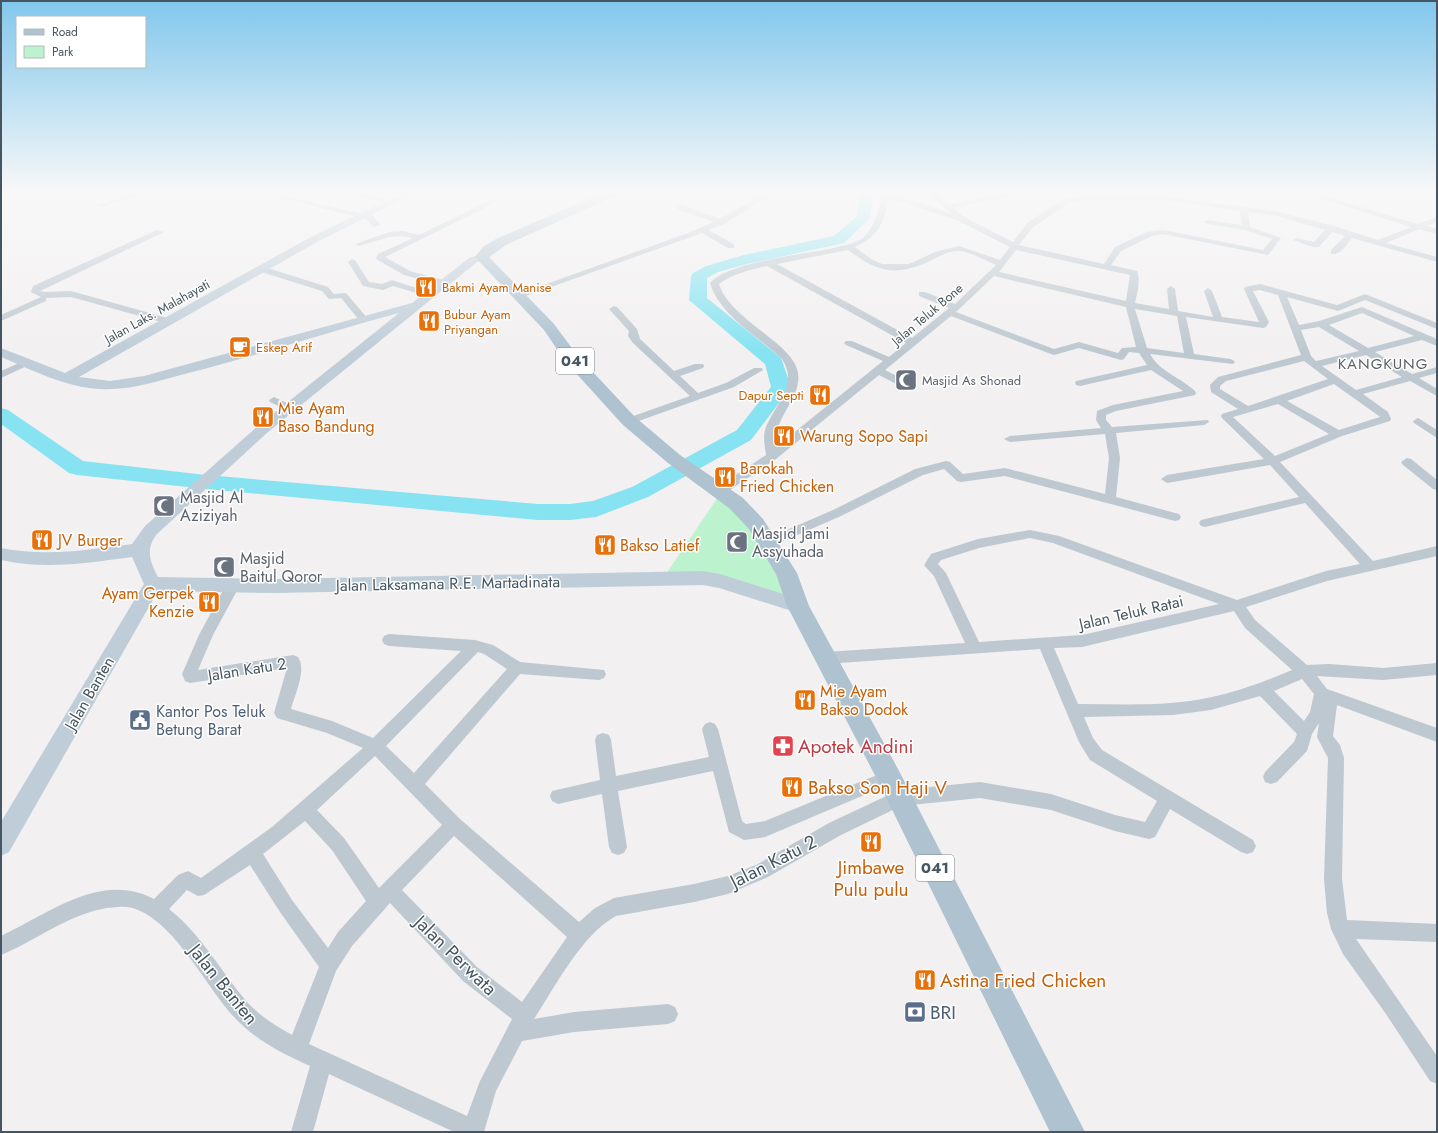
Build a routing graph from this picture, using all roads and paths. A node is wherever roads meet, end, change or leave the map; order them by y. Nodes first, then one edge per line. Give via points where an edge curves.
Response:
1 (129, 246) edge
2 (302, 246) edge
3 (402, 246) edge
4 (495, 246) edge
5 (658, 246) edge
6 (1125, 246) edge
7 (1231, 246) edge
8 (1272, 246) edge
9 (1342, 246) edge
10 (1388, 246) edge
11 (849, 247) joint
12 (1016, 247) joint
13 (1334, 252) dead end
14 (482, 257) junction
15 (1437, 260) edge
16 (352, 262) dead end
17 (768, 263) junction
18 (1002, 264) junction
19 (1106, 267) junction
20 (261, 269) junction
21 (992, 273) junction
22 (444, 283) junction
23 (1171, 289) dead end
24 (1208, 291) dead end
25 (430, 294) junction
26 (922, 294) dead end
27 (520, 295) junction
28 (1282, 296) dead end
29 (43, 298) dead end
30 (417, 305) junction
31 (1130, 305) junction
32 (614, 309) dead end
33 (953, 310) junction
34 (1177, 313) junction
35 (1, 318) edge
36 (363, 319) junction
37 (1218, 320) junction
38 (168, 321) junction
39 (1321, 324) junction
40 (1437, 326) edge
41 (1296, 328) junction
42 (1423, 337) junction
43 (913, 342) junction
44 (849, 343) dead end
45 (1437, 343) edge
46 (1, 352) edge
47 (1143, 352) junction
48 (1369, 352) junction
49 (1190, 357) junction
50 (1306, 357) junction
51 (891, 361) junction
52 (1230, 362) dead end
53 (26, 363) junction
54 (1314, 365) junction
55 (699, 366) dead end
56 (1152, 367) junction
57 (758, 370) dead end
58 (1437, 370) edge
59 (879, 371) junction
60 (1, 375) edge
61 (672, 375) junction
62 (1410, 377) junction
63 (67, 378) junction
64 (1335, 380) junction
65 (1080, 383) dead end
66 (910, 387) dead end
67 (1356, 393) junction
68 (1437, 393) edge
69 (697, 397) junction
70 (274, 400) dead end
71 (1279, 400) junction
72 (288, 408) junction
73 (1247, 410) junction
74 (629, 421) junction
75 (1418, 421) dead end
76 (1204, 422) dead end
77 (1110, 431) junction
78 (1338, 434) junction
79 (1437, 436) edge
80 (1010, 439) dead end
81 (772, 456) junction
82 (1273, 461) junction
83 (1408, 462) dead end
84 (1167, 479) dead end
85 (1437, 486) edge
86 (717, 489) junction
87 (1110, 499) junction
88 (1307, 499) junction
89 (1175, 518) dead end
90 (1205, 523) dead end
91 (768, 543) junction
92 (139, 550) junction
93 (1437, 551) edge
94 (1, 554) edge
95 (1370, 566) junction
96 (153, 584) junction
97 (233, 586) junction
98 (1237, 605) junction
99 (798, 606) junction
100 (389, 640) dead end
101 (1045, 644) junction
102 (475, 646) junction
103 (975, 649) junction
104 (825, 658) junction
105 (517, 668) junction
106 (1437, 669) edge
107 (1304, 671) junction
108 (599, 674) dead end
109 (1263, 689) junction
110 (1326, 695) junction
111 (1074, 711) junction
112 (710, 729) dead end
113 (1305, 732) junction
114 (1437, 735) edge
115 (603, 740) dead end
116 (376, 746) junction
117 (719, 762) junction
118 (1271, 777) dead end
119 (415, 784) junction
120 (608, 785) junction
121 (894, 788) junction
122 (558, 796) dead end
123 (1167, 798) junction
124 (305, 809) junction
125 (454, 825) junction
126 (1, 844) edge
127 (1247, 846) dead end
128 (618, 848) dead end
129 (252, 852) junction
130 (384, 897) junction
131 (156, 910) junction
132 (1340, 929) junction
133 (1437, 933) edge
134 (579, 934) junction
135 (1, 946) edge
136 (329, 965) junction
137 (668, 1014) dead end
138 (520, 1024) junction
139 (297, 1048) junction
140 (322, 1061) junction
141 (1437, 1074) edge
142 (473, 1131) edge
143 (302, 1132) edge
144 (1068, 1132) edge

1 - 38 street via 40,286 35,292 44,295 71,294
2 - 20 street, Jalan Laks. Malahayati
3 - 22 street via 381,256 380,259 407,273
4 - 14 main road
5 - 27 street
6 - 19 street via 1118,249
7 - 8 street via 1265,253
9 - 13 street
10 - 15 street, Jalan Teluk Bone
11 - 17 street
11 - 18 street via 881,267 910,267 959,248
12 - 18 street, Jalan Teluk Bone
12 - 19 street
14 - 22 street via 473,260
14 - 27 main road, 041
16 - 25 street via 366,284 383,287 392,283
17 - 43 street
17 - 81 street via 722,277 714,282 714,288 727,306 777,350 792,367 794,382 771,430
18 - 21 street, Jalan Teluk Bone
19 - 31 street via 1135,274
20 - 36 street via 325,289 332,297 343,295
20 - 38 street, Jalan Laks. Malahayati
21 - 31 street
21 - 33 street, Jalan Teluk Bone
22 - 25 street
23 - 34 street
24 - 37 street
25 - 30 street
26 - 33 street
27 - 74 main road, 041 via 571,358
28 - 41 street
29 - 35 street
30 - 36 street
30 - 72 street
31 - 34 street
31 - 47 street
32 - 61 street via 634,331 634,339
33 - 43 street, Jalan Teluk Bone
33 - 47 street via 1054,352 1079,345 1121,357 1125,350
34 - 37 street
34 - 49 street
36 - 63 street via 134,383 97,385
37 - 40 street via 1262,324 1264,322 1248,289 1260,287 1338,308 1365,297
38 - 63 street, Jalan Laks. Malahayati
39 - 41 street
39 - 42 street via 1362,310
39 - 48 street
41 - 50 street
42 - 45 street
42 - 48 street
43 - 51 street, Jalan Teluk Bone
44 - 51 street
46 - 53 street
47 - 49 street
47 - 56 street
48 - 54 street
48 - 62 street
49 - 52 street
50 - 54 street
50 - 73 street via 1222,380 1214,385 1215,390
51 - 59 street, Jalan Teluk Bone
53 - 60 street
53 - 63 street
54 - 64 street
55 - 61 street
56 - 65 street
56 - 77 street via 1188,389 1191,394 1113,408 1101,413 1100,420
57 - 69 street via 740,378 739,381
58 - 62 street
59 - 66 street
59 - 81 street, Jalan Teluk Bone
61 - 69 street
62 - 67 street
62 - 68 street
64 - 67 street
64 - 71 street
67 - 78 street via 1384,414 1386,419
69 - 74 street
70 - 72 street
71 - 73 street
71 - 78 street
72 - 92 street via 148,533
73 - 82 street via 1226,416
74 - 86 main road, 041 via 674,459
75 - 79 street
76 - 77 street
77 - 80 street
77 - 87 street via 1114,474
78 - 82 street
81 - 86 street, Jalan Teluk Bone
82 - 84 street
82 - 88 street
83 - 85 street
86 - 91 main road, 041 via 736,503 756,524
87 - 89 street
87 - 91 street via 1005,472 961,478 946,465 919,472 837,513
88 - 90 street
88 - 95 street
91 - 99 main road, 041 via 786,573
92 - 94 street via 57,561
92 - 96 street via 140,558
93 - 95 street, Jalan Teluk Ratai
95 - 98 street, Jalan Teluk Ratai via 1299,584
96 - 97 street, Jalan Laksamana R.E. Martadinata
96 - 126 street, Jalan Banten
97 - 99 street, Jalan Laksamana R.E. Martadinata via 703,578
97 - 116 street, Jalan Katu 2 via 206,635 190,677 293,661 294,671 282,713 332,728
98 - 101 street, Jalan Teluk Ratai via 1082,642
98 - 103 street via 1056,539 1030,534 978,544 936,557 930,565 939,573
98 - 107 street via 1250,624
99 - 104 main road, 041
100 - 102 street
101 - 103 street, Jalan Teluk Ratai
101 - 111 street
102 - 105 street via 488,649
102 - 116 street
103 - 104 street, Jalan Teluk Ratai
104 - 121 main road, 041
105 - 108 street
105 - 119 street
106 - 107 street via 1383,674
107 - 109 street
107 - 110 street
109 - 111 street via 1210,704 1173,709
109 - 113 street
110 - 113 street
110 - 114 street
110 - 132 street via 1325,737 1336,758 1333,879
111 - 123 street via 1086,742 1096,755
112 - 117 street
113 - 118 street via 1301,746
115 - 120 street
116 - 119 street, Jalan Katu 2
116 - 124 street
117 - 120 street
117 - 121 street via 735,826 744,832 765,829
119 - 125 street, Jalan Katu 2
120 - 122 street
120 - 128 street
121 - 123 street via 980,790 1051,802 1149,831
121 - 134 street, Jalan Katu 2 via 836,829 762,871 728,885 614,907 601,914
121 - 144 main road, 041
123 - 127 street
124 - 129 street
124 - 130 street
125 - 130 street
125 - 134 street, Jalan Katu 2
129 - 131 street via 204,886 198,887 188,880 184,881
129 - 136 street via 286,906
130 - 136 street via 345,939
130 - 138 street, Jalan Perwata via 470,974
131 - 135 street, Jalan Banten via 141,901 118,898 100,901 80,907
131 - 139 street, Jalan Banten via 187,940 250,1021 263,1031
132 - 133 street
132 - 141 street
134 - 138 street, Jalan Katu 2
136 - 139 street
137 - 138 street
138 - 142 street, Jalan Katu 2 via 487,1088
139 - 140 street, Jalan Banten
140 - 142 street, Jalan Banten via 403,1096
140 - 143 street

